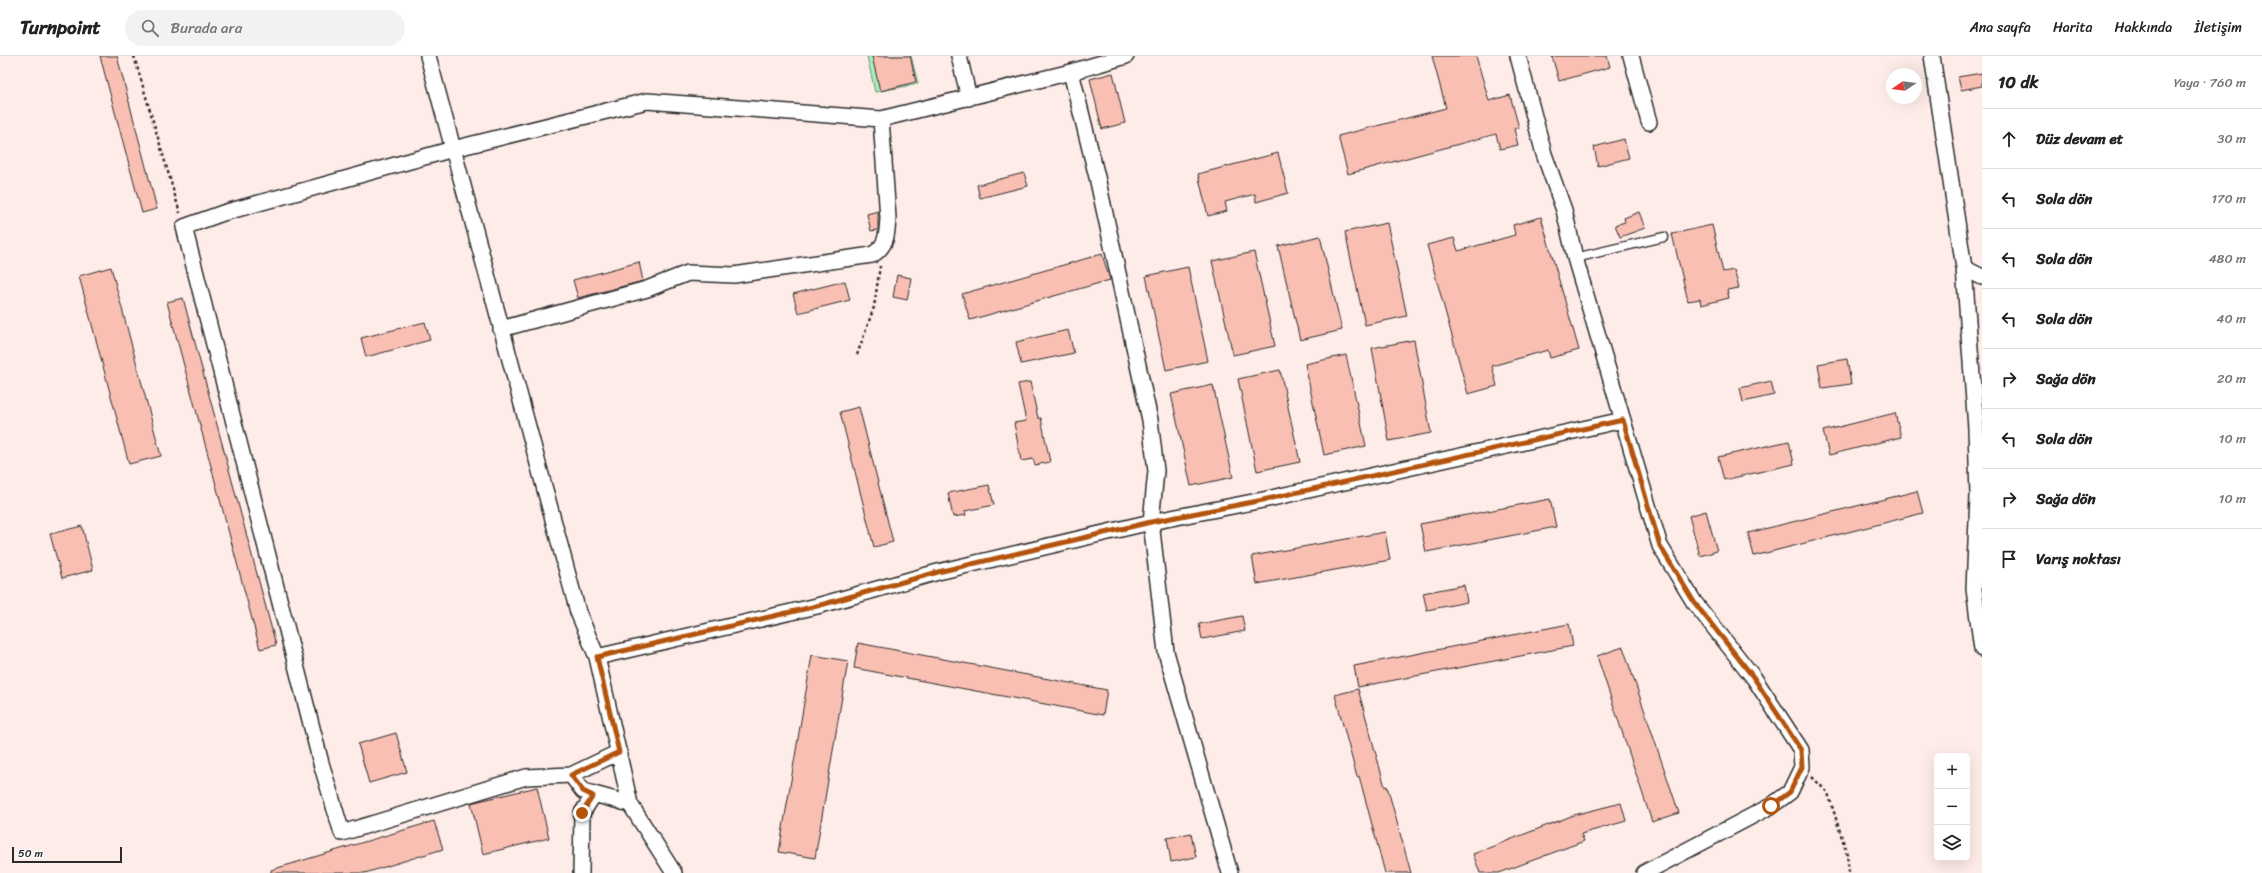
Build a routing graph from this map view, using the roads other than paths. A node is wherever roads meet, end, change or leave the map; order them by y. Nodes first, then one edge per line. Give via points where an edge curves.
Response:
1 (428, 56) edge
2 (959, 56) edge
3 (1126, 56) edge
4 (1518, 56) edge
5 (1632, 56) edge
6 (1932, 56) edge
7 (1071, 72) junction
8 (968, 98) junction
9 (881, 119) junction
10 (1649, 122) dead end
11 (453, 150) junction
12 (1664, 237) dead end
13 (1575, 258) junction
14 (1964, 268) junction
15 (1982, 277) edge
16 (501, 329) junction
17 (1623, 420) junction
18 (1980, 496) edge
19 (1151, 522) junction
20 (1982, 649) edge
21 (597, 657) junction
22 (619, 752) junction
23 (571, 775) junction
24 (593, 796) junction
25 (630, 804) junction
26 (581, 873) edge
27 (674, 873) edge
28 (1230, 873) edge
29 (1644, 873) edge

1 - 11 street
2 - 8 street
3 - 7 street
4 - 13 street via 1544,154 1564,210
5 - 10 street
6 - 14 street
7 - 8 street
7 - 19 street via 1097,177 1150,420 1156,471
8 - 9 street
9 - 11 street via 648,101
9 - 16 street via 887,234 881,250 872,255 734,275 688,273 647,289
11 - 16 street
11 - 23 street via 223,213 184,227 319,755 342,833 526,777
12 - 13 lane
13 - 17 street
14 - 15 street
14 - 18 street
16 - 21 street via 578,612
17 - 19 street via 1263,500
17 - 29 street via 1660,546 1694,602 1780,715 1801,750 1802,767 1790,792 1771,806
18 - 20 street via 1974,590
19 - 21 street via 938,572 817,606
19 - 28 street via 1166,652
21 - 22 street
22 - 23 street
22 - 25 street
23 - 24 street via 583,791
24 - 25 street
24 - 26 street via 582,813
25 - 27 street

